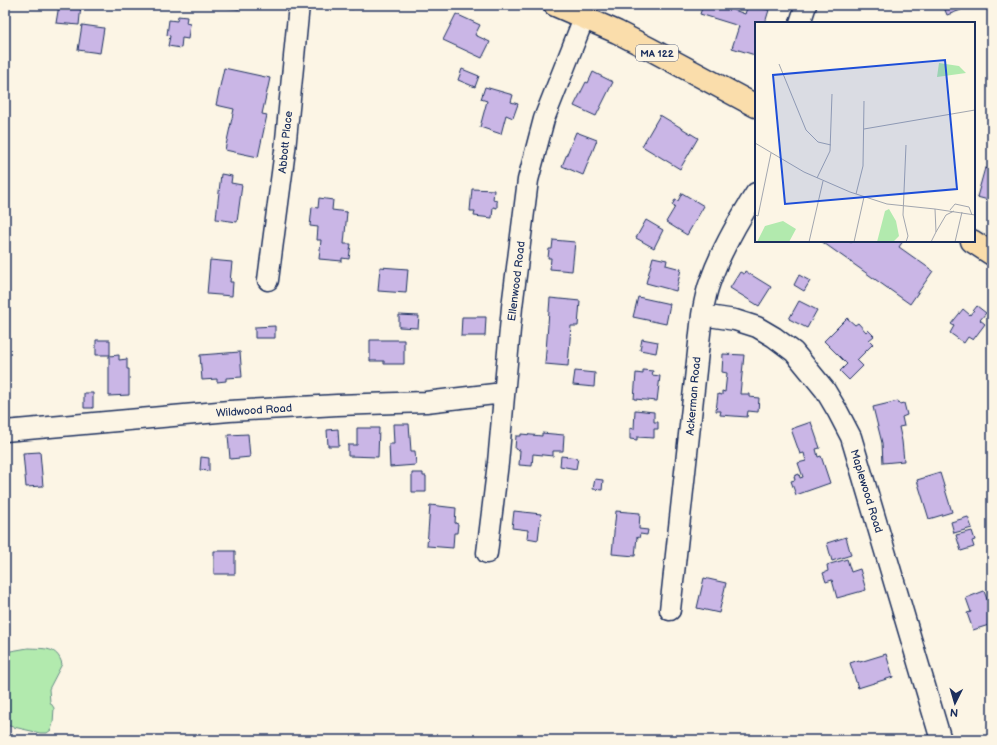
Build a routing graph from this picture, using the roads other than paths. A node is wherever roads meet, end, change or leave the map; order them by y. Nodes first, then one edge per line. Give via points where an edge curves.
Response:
1 (299, 5) edge
2 (555, 5) edge
3 (806, 5) edge
4 (584, 18) junction
5 (800, 22) edge
6 (755, 105) edge
7 (755, 194) edge
8 (974, 242) edge
9 (992, 254) edge
10 (268, 280) dead end
11 (702, 315) junction
12 (503, 393) junction
13 (5, 431) edge
14 (487, 553) dead end
15 (670, 610) dead end
16 (941, 740) edge

1 - 10 street, Abbott Place via 285,150
2 - 4 highway, MA 122
3 - 5 street
4 - 6 highway, MA 122 via 650,49
4 - 12 street, Ellenwood Road via 544,119 528,180
7 - 11 street, Ackerman Road via 740,217 722,254 710,282
8 - 9 highway
11 - 15 street, Ackerman Road
11 - 16 street, Maplewood Road via 757,326 774,337 794,352 825,390 838,412 857,458
12 - 13 street, Wildwood Road via 426,402 229,412
12 - 14 street, Ellenwood Road

